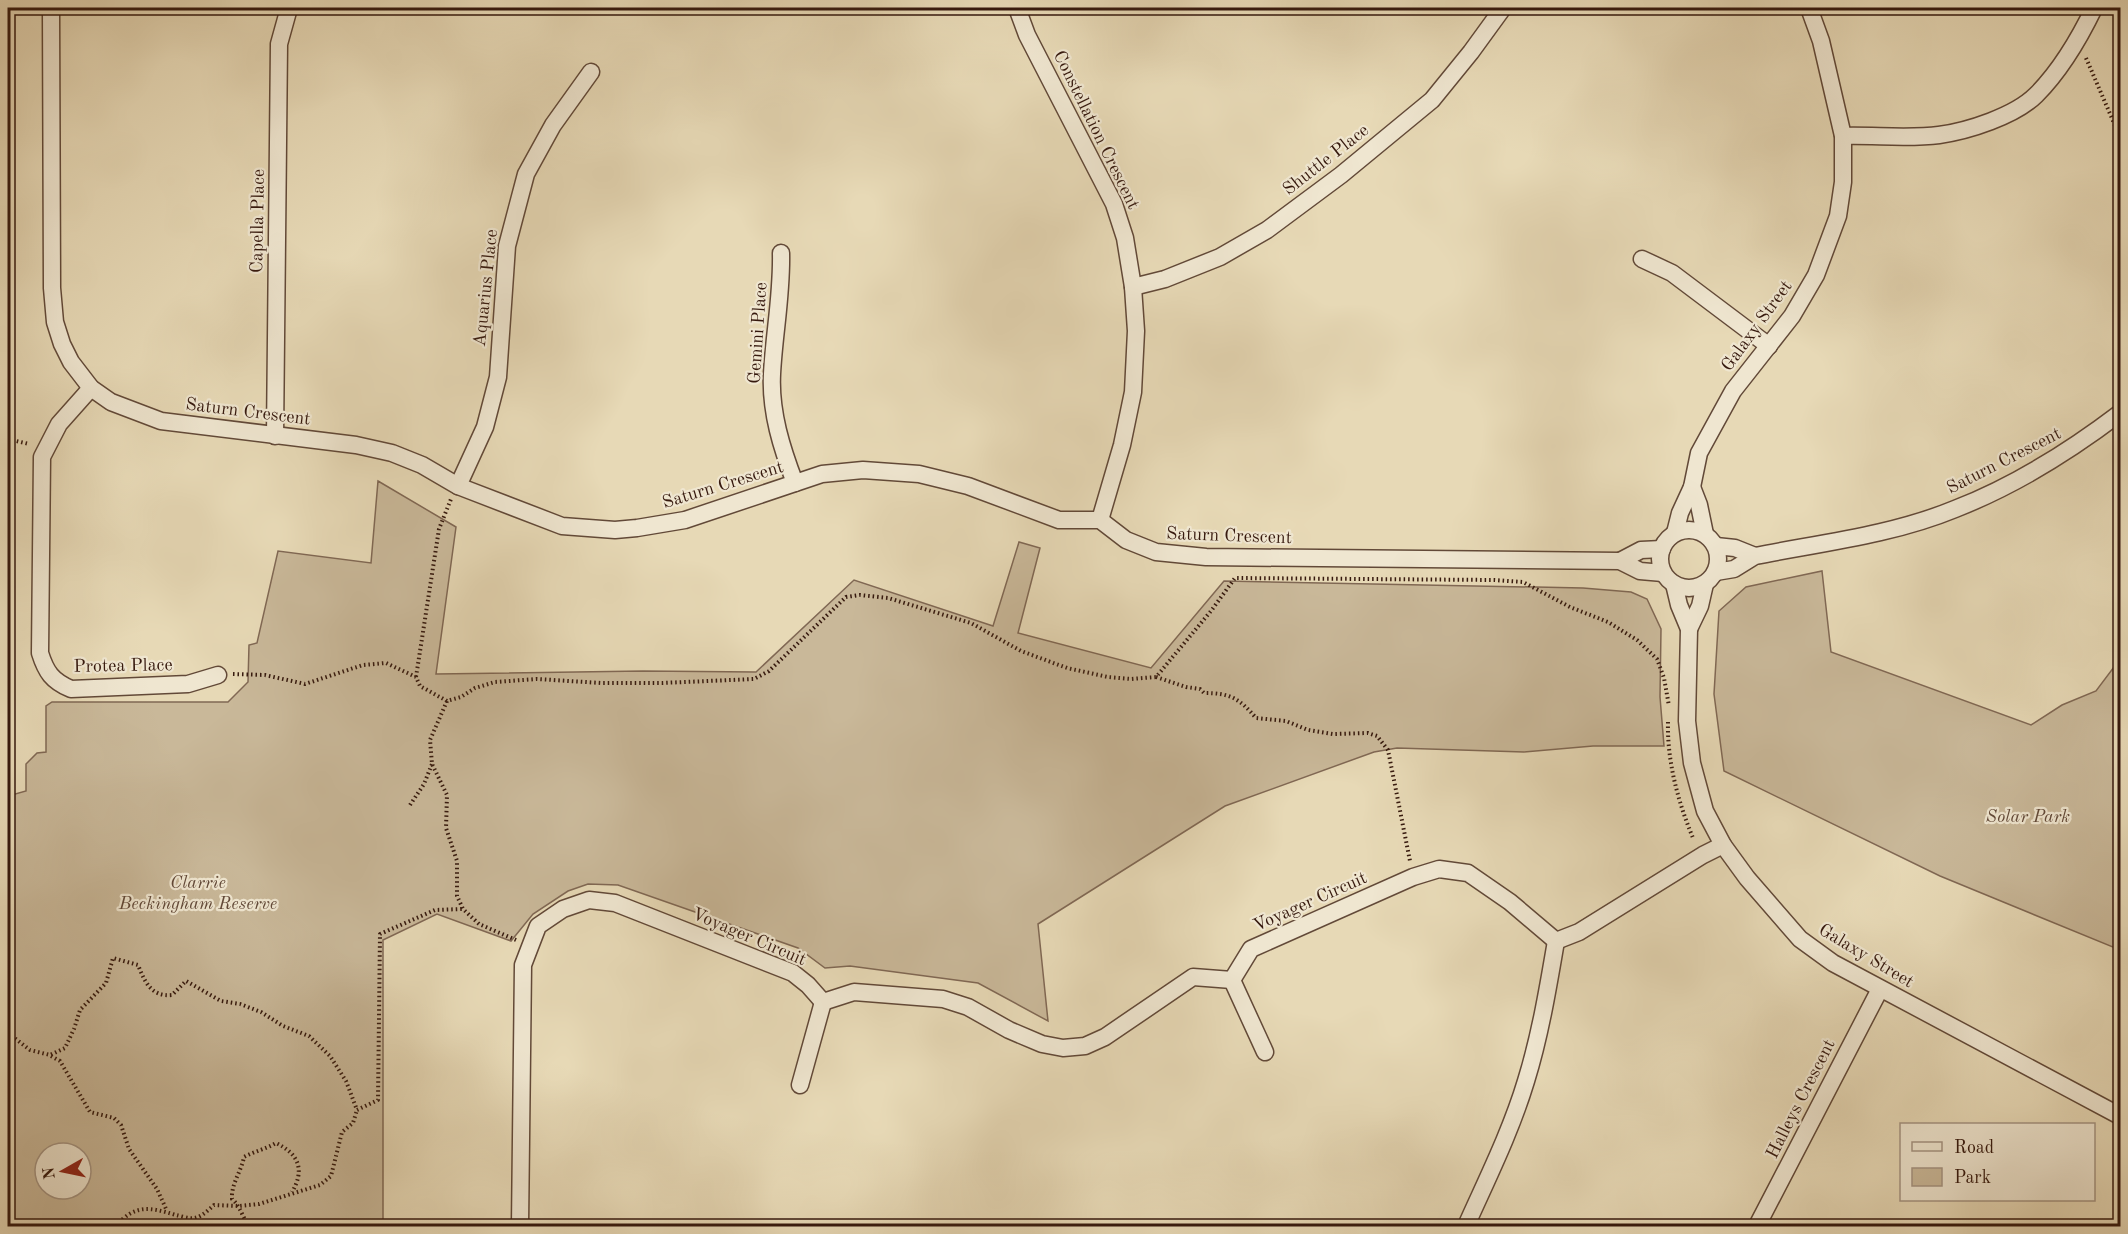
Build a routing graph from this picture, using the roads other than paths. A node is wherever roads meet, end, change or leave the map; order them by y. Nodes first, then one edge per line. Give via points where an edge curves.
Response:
1 (51, 8) edge
2 (289, 8) edge
3 (1017, 8) edge
4 (1503, 8) edge
5 (1809, 8) edge
6 (2094, 8) edge
7 (591, 72) dead end
8 (1843, 136) junction
9 (780, 254) dead end
10 (1642, 259) dead end
11 (1133, 286) junction
12 (1768, 346) junction
13 (91, 387) junction
14 (2121, 413) edge
15 (275, 436) junction
16 (795, 483) junction
17 (458, 486) junction
18 (1692, 487) junction
19 (1100, 519) junction
20 (1675, 533) junction
21 (1711, 540) junction
22 (1662, 549) junction
23 (1755, 556) junction
24 (1620, 561) junction
25 (1668, 578) junction
26 (1710, 578) junction
27 (1689, 629) junction
28 (218, 675) road end
29 (1723, 845) junction
30 (1556, 941) junction
31 (1232, 980) junction
32 (1880, 989) junction
33 (823, 1002) junction
34 (1265, 1052) dead end
35 (800, 1085) dead end
36 (2121, 1116) edge
37 (1761, 1225) edge
38 (520, 1227) edge
39 (1466, 1227) edge

1 - 13 street, Saturn Crescent via 55,322 71,362
2 - 15 street, Capella Place via 279,44
3 - 11 street, Constellation Crescent via 1027,35 1114,204 1125,238
4 - 11 street, Shuttle Place via 1432,100 1341,175 1267,230 1220,257 1165,279
5 - 8 street, Galaxy Street via 1821,41
6 - 8 street via 2078,41 2035,96 2005,115 1973,128 1938,135
7 - 17 street, Aquarius Place via 553,125 526,174 507,246 498,378 485,427
8 - 12 street, Galaxy Street via 1838,216 1816,275 1792,316
9 - 16 street, Gemini Place via 782,284 772,376 781,447
10 - 12 street via 1672,273
11 - 19 street, Constellation Crescent via 1137,331 1133,392
12 - 18 street, Galaxy Street via 1721,411 1699,453
13 - 15 street, Saturn Crescent via 111,402 161,421
13 - 28 street, Protea Place via 58,424 42,457 40,653 51,677 70,689 188,684
14 - 23 street, Saturn Crescent via 2080,443 1955,510 1906,525
15 - 17 street, Saturn Crescent via 392,453
16 - 17 street, Saturn Crescent via 685,520 615,530 562,526
16 - 19 street, Saturn Crescent via 822,474 863,470 919,474 968,486 1059,520
18 - 20 street, Galaxy Street
18 - 21 street, Galaxy Street
19 - 24 street, Saturn Crescent via 1126,540 1156,552 1206,557
20 - 21 street via 1689,529
20 - 22 street
21 - 23 street, Saturn Crescent
21 - 26 street via 1719,564
22 - 24 street, Saturn Crescent via 1641,550
22 - 25 street via 1660,562
23 - 26 street, Saturn Crescent
24 - 25 street, Saturn Crescent
25 - 26 street via 1689,589
25 - 27 street, Galaxy Street
26 - 27 street, Galaxy Street
27 - 29 street, Galaxy Street via 1687,721 1692,763 1705,811
29 - 30 street via 1579,932
29 - 32 street, Galaxy Street via 1800,939
30 - 31 street, Voyager Circuit via 1468,873 1438,869 1251,950
30 - 39 street via 1526,1082
31 - 33 street via 1192,977 1105,1037 1085,1046 1063,1048 1042,1044 944,999 855,992
31 - 34 street
32 - 36 street, Galaxy Street
32 - 37 street, Halleys Crescent
33 - 35 street
33 - 38 street, Voyager Circuit via 793,973 615,903 589,900 563,909 538,926 523,965

